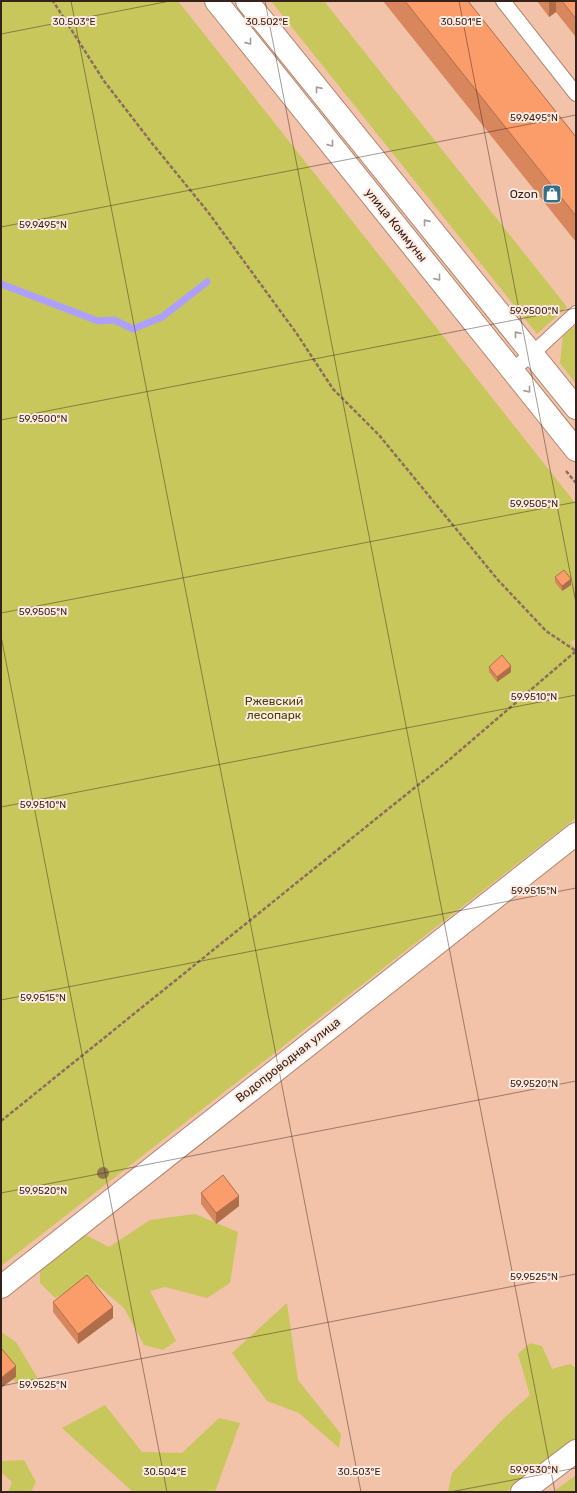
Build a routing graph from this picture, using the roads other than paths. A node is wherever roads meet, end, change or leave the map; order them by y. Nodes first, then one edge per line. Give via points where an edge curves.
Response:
1 (216, 1) edge
2 (247, 1) edge
3 (502, 1) edge
4 (576, 94) edge
5 (576, 313) edge
6 (532, 354) junction
7 (512, 370) junction
8 (576, 408) edge
9 (576, 450) edge
10 (576, 834) edge
11 (1, 1287) edge
12 (576, 1451) edge
13 (522, 1492) edge

1 -> 7 main road, улица Коммуны
6 -> 2 main road, улица Коммуны
3 - 4 lane
5 - 6 lane
6 - 7 lane
6 - 8 main road, улица Коммуны
7 -> 9 main road, улица Коммуны
10 - 11 main road, Водопроводная улица
12 - 13 main road

